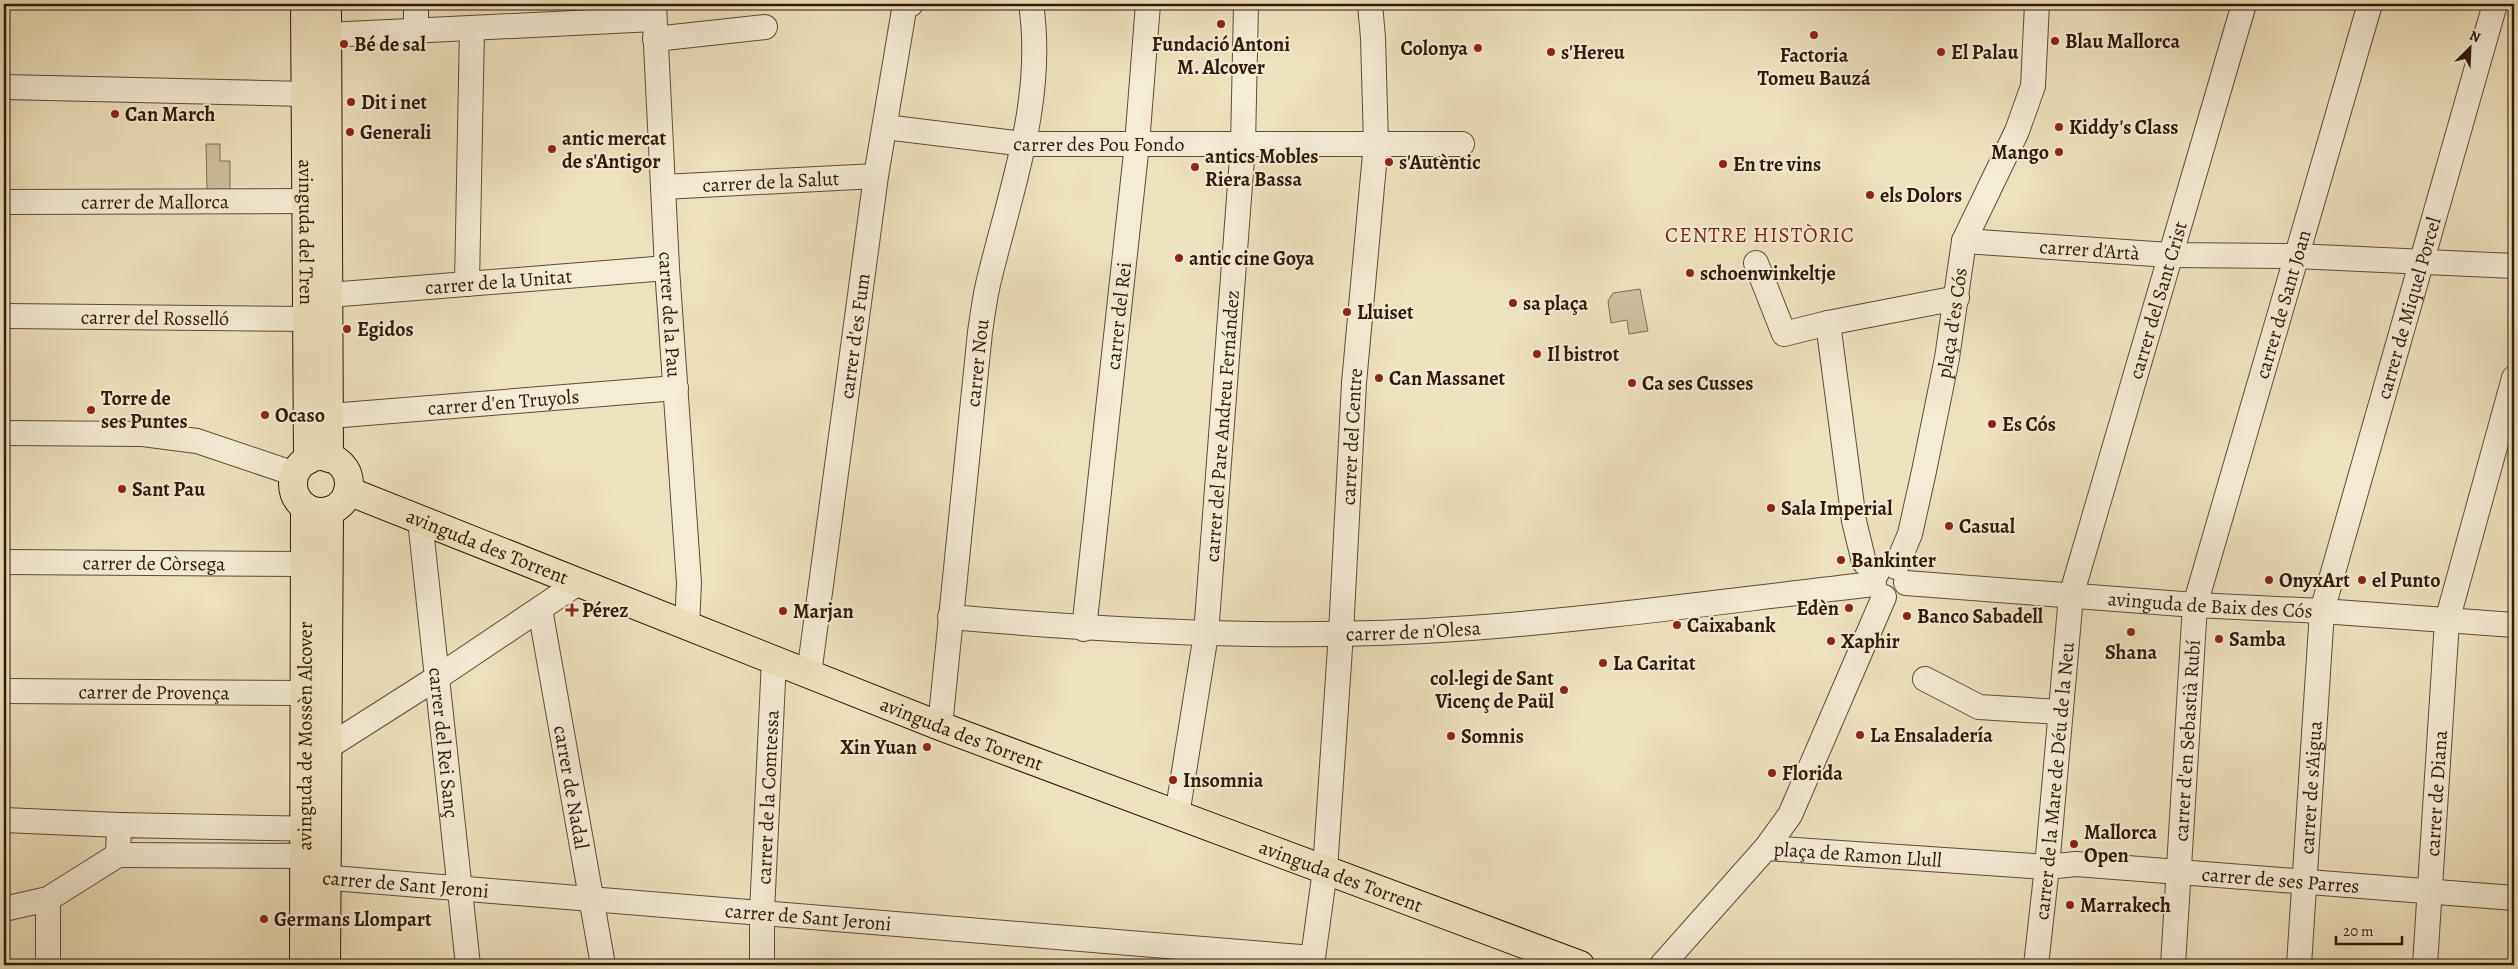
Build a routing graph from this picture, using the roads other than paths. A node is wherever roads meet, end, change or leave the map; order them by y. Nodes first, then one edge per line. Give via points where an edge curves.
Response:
1 (305, 4) edge
2 (327, 4) edge
3 (416, 4) edge
4 (911, 4) edge
5 (1031, 4) edge
6 (1148, 4) edge
7 (1246, 4) edge
8 (1370, 4) edge
9 (2037, 4) edge
10 (2244, 4) edge
11 (2370, 4) edge
12 (2495, 4) edge
13 (559, 14) edge
14 (654, 20) edge
15 (765, 27) dead end
16 (472, 28) junction
17 (416, 30) junction
18 (327, 35) junction
19 (4, 87) edge
20 (306, 94) junction
21 (885, 127) junction
22 (1376, 143) junction
23 (1024, 144) junction
24 (1137, 144) junction
25 (1462, 144) dead end
26 (1243, 145) junction
27 (876, 176) junction
28 (663, 187) junction
29 (306, 201) junction
30 (4, 202) edge
31 (1964, 240) junction
32 (2170, 256) junction
33 (2295, 256) junction
34 (2420, 262) junction
35 (1756, 263) dead end
36 (2514, 266) edge
37 (667, 268) junction
38 (467, 284) junction
39 (328, 295) junction
40 (1957, 298) junction
41 (4, 316) edge
42 (307, 319) junction
43 (1828, 323) junction
44 (2514, 378) edge
45 (676, 388) junction
46 (330, 416) junction
47 (4, 433) edge
48 (311, 464) junction
49 (348, 492) junction
50 (317, 509) junction
51 (420, 520) junction
52 (4, 562) edge
53 (305, 564) junction
54 (1887, 581) junction
55 (578, 583) junction
56 (2071, 596) junction
57 (2195, 605) junction
58 (540, 609) junction
59 (2322, 611) junction
60 (950, 617) junction
61 (2447, 621) junction
62 (2514, 625) edge
63 (687, 626) junction
64 (1084, 629) junction
65 (1341, 633) junction
66 (1206, 634) junction
67 (774, 660) junction
68 (809, 674) junction
69 (438, 677) junction
70 (1925, 679) dead end
71 (4, 690) edge
72 (305, 692) junction
73 (2060, 712) junction
74 (940, 726) junction
75 (328, 747) junction
76 (1177, 815) junction
77 (4, 820) edge
78 (119, 825) junction
79 (316, 829) junction
80 (1766, 848) junction
81 (118, 855) junction
82 (315, 866) junction
83 (2048, 867) junction
84 (1325, 870) junction
85 (2180, 873) junction
86 (2305, 882) junction
87 (460, 888) junction
88 (2430, 892) junction
89 (590, 898) junction
90 (2514, 898) edge
91 (48, 899) junction
92 (4, 909) edge
93 (762, 912) junction
94 (1313, 962) edge
95 (48, 965) edge
96 (304, 965) edge
97 (326, 965) edge
98 (468, 965) edge
99 (603, 965) edge
100 (762, 965) edge
101 (1580, 965) edge
102 (1662, 965) edge
103 (2036, 965) edge
104 (2173, 965) edge
105 (2299, 965) edge
106 (2426, 965) edge

1 - 20 main road, avinguda del Tren
2 - 18 main road, avinguda del Tren
3 - 17 street
4 - 21 street, carrer d'es Fum via 905,4
5 - 23 street, carrer Nou via 1035,33 1034,89
6 - 24 street, carrer del Rei
7 - 26 street, carrer del Pare Andreu Fernández
8 - 22 street, carrer del Centre
9 - 31 street, plaça d'es Cós via 2033,86 2017,131
10 - 32 street, carrer del Sant Crist
11 - 33 street, carrer de Sant Joan
12 - 34 street, carrer de Miquel Porcel
13 - 14 street
13 - 16 street
14 - 15 street
14 - 28 street, carrer de la Pau
16 - 17 street
16 - 38 street
17 - 18 street
18 - 39 main road, avinguda del Tren
19 - 20 street
20 - 29 main road, avinguda del Tren
21 - 23 street, carrer des Pou Fondo
21 - 27 street, carrer d'es Fum
22 - 25 street, carrer des Pou Fondo
22 - 26 street, carrer des Pou Fondo
22 - 65 street, carrer del Centre via 1354,383
23 - 24 street, carrer des Pou Fondo
23 - 60 street, carrer Nou via 989,278 980,332
24 - 26 street, carrer des Pou Fondo
24 - 64 street, carrer del Rei
26 - 66 street, carrer del Pare Andreu Fernández
27 - 28 street, carrer de la Salut
27 - 68 street, carrer d'es Fum
28 - 37 street, carrer de la Pau
29 - 30 street, carrer de Mallorca
29 - 42 main road, avinguda del Tren
31 - 32 street, carrer d'Artà
31 - 40 street, plaça d'es Cós
32 - 33 street, carrer d'Artà
32 - 56 street, carrer del Sant Crist
33 - 34 street, carrer d'Artà
33 - 57 street, carrer de Sant Joan
34 - 36 street, carrer d'Artà
34 - 59 street, carrer de Miquel Porcel
35 - 43 street via 1784,334
37 - 38 street, carrer de la Unitat
37 - 45 street, carrer de la Pau
38 - 39 street, carrer de la Unitat
39 - 46 main road, avinguda del Tren
40 - 43 street
40 - 54 street, plaça d'es Cós via 1910,534
41 - 42 street, carrer del Rosselló
42 - 48 main road, avinguda del Tren
43 - 54 street via 1854,521 1864,562
44 - 61 street, carrer de Diana
45 - 46 street, carrer d'en Truyols
45 - 63 street, carrer de la Pau via 689,583
46 - 48 main road, avinguda del Tren
47 - 48 street via 143,434 197,441
48 - 49 main road via 343,467 349,483
48 - 50 main road via 294,492
49 - 50 main road via 344,500
49 - 51 main road, avinguda des Torrent
50 - 53 main road, avinguda de Mossèn Alcover
50 - 75 main road, avinguda de Mossèn Alcover
51 - 55 main road, avinguda des Torrent
51 - 69 street, carrer del Rei Sanç
52 - 53 street, carrer de Còrsega
53 - 72 main road, avinguda de Mossèn Alcover
54 - 56 street, avinguda de Baix des Cós
54 - 65 street, carrer de n'Olesa via 1654,610 1471,628
54 - 80 street, plaça d'es Cós via 1790,815
55 - 58 street
55 - 63 main road, avinguda des Torrent
56 - 57 street, avinguda de Baix des Cós
56 - 73 street, carrer de la Mare de Déu de la Neu
57 - 59 street, avinguda de Baix des Cós
57 - 85 street, carrer d'en Sebastià Rubí
58 - 69 street
58 - 89 street, carrer de Nadal
59 - 61 street, avinguda de Baix des Cós
59 - 86 street, carrer de s'Aigua
60 - 64 street, carrer de n'Olesa
60 - 74 street, carrer Nou
61 - 62 street, avinguda de Baix des Cós
61 - 88 street, carrer de Diana
63 - 67 main road, avinguda des Torrent
64 - 66 street, carrer de n'Olesa
65 - 66 street, carrer de n'Olesa
65 - 84 street, carrer del Centre
66 - 76 street, carrer del Pare Andreu Fernández
67 - 68 main road, avinguda des Torrent
67 - 93 street, carrer de la Comtessa
68 - 74 main road, avinguda des Torrent
69 - 75 street
69 - 87 street, carrer del Rei Sanç
70 - 73 street via 1979,707
71 - 72 street, carrer de Provença
72 - 79 main road, avinguda de Mossèn Alcover
73 - 83 street, carrer de la Mare de Déu de la Neu
74 - 76 main road, avinguda des Torrent
75 - 79 main road, avinguda de Mossèn Alcover
76 - 84 main road, avinguda des Torrent
77 - 78 street
78 - 79 street
78 - 81 street
79 - 82 main road, avinguda de Mossèn Alcover
80 - 83 street, plaça de Ramon Llull
80 - 102 street, plaça de Ramon Llull
81 - 82 street, carrer de Sant Jeroni
81 - 91 street
82 - 87 street, carrer de Sant Jeroni
82 - 96 main road, avinguda de Mossèn Alcover
82 - 97 main road, avinguda de Mossèn Alcover
83 - 85 street, carrer de ses Parres via 2076,864
83 - 103 street, carrer de la Mare de Déu de la Neu
84 - 94 street, carrer del Centre
84 - 101 main road, avinguda des Torrent
85 - 86 street, carrer de ses Parres
85 - 104 street, carrer d'en Sebastià Rubí
86 - 88 street, carrer de ses Parres
86 - 105 street, carrer de s'Aigua
87 - 89 street, carrer de Sant Jeroni
87 - 98 street, carrer del Rei Sanç
88 - 90 street, carrer de ses Parres
88 - 106 street, carrer de Diana
89 - 93 street, carrer de Sant Jeroni
89 - 99 street, carrer de Nadal
91 - 92 street
91 - 95 street
93 - 94 street, carrer de Sant Jeroni
93 - 100 street, carrer de la Comtessa

